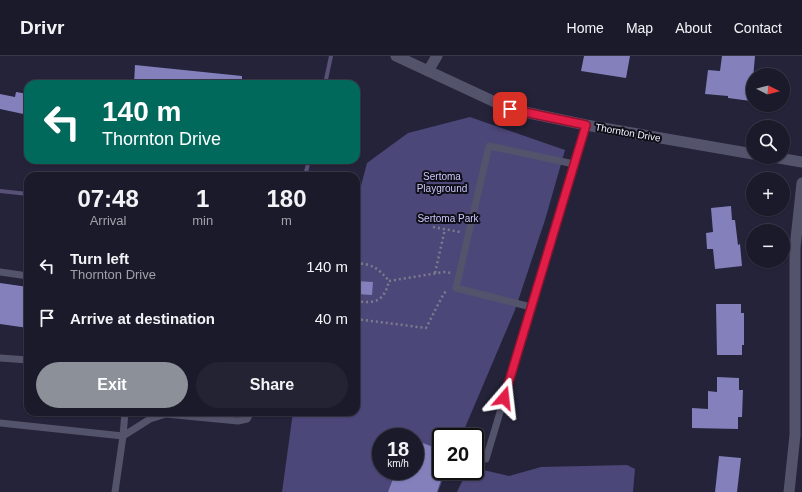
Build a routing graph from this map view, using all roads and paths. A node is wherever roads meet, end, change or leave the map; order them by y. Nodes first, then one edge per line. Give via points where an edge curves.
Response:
1 (396, 56) edge
2 (437, 56) edge
3 (428, 71) junction
4 (586, 125) junction
5 (746, 153) edge
6 (790, 160) edge
7 (802, 162) edge
8 (574, 164) junction
9 (802, 183) edge
10 (433, 227) dead end
11 (445, 229) junction
12 (469, 233) junction
13 (360, 264) edge
14 (0, 272) edge
15 (435, 273) junction
16 (459, 274) junction
17 (24, 275) edge
18 (389, 281) junction
19 (456, 288) junction
20 (360, 302) edge
21 (531, 307) junction
22 (360, 320) edge
23 (0, 358) edge
24 (24, 360) edge
25 (125, 416) edge
26 (149, 416) edge
27 (187, 416) edge
28 (249, 416) edge
29 (0, 422) edge
30 (123, 436) junction
31 (486, 459) dead end
32 (802, 484) edge
33 (790, 487) edge
34 (115, 492) edge

1 - 3 street, Thornton Drive
2 - 3 street
3 - 4 street, Thornton Drive via 510,109
4 - 5 street, Thornton Drive
4 - 8 lane
6 - 7 street
8 - 12 lane via 488,146
8 - 21 lane
9 - 33 street via 795,248 796,415
10 - 11 path
11 - 12 path
11 - 15 path
12 - 16 lane
13 - 18 path via 379,269
14 - 17 lane
15 - 16 path
15 - 18 path
16 - 19 lane
18 - 20 path via 386,293 380,299 369,303
19 - 21 lane
19 - 22 path via 444,293 426,328
21 - 31 lane
23 - 24 lane
25 - 30 lane
26 - 30 lane
27 - 28 lane via 238,421
29 - 30 lane
30 - 34 lane
32 - 33 street

